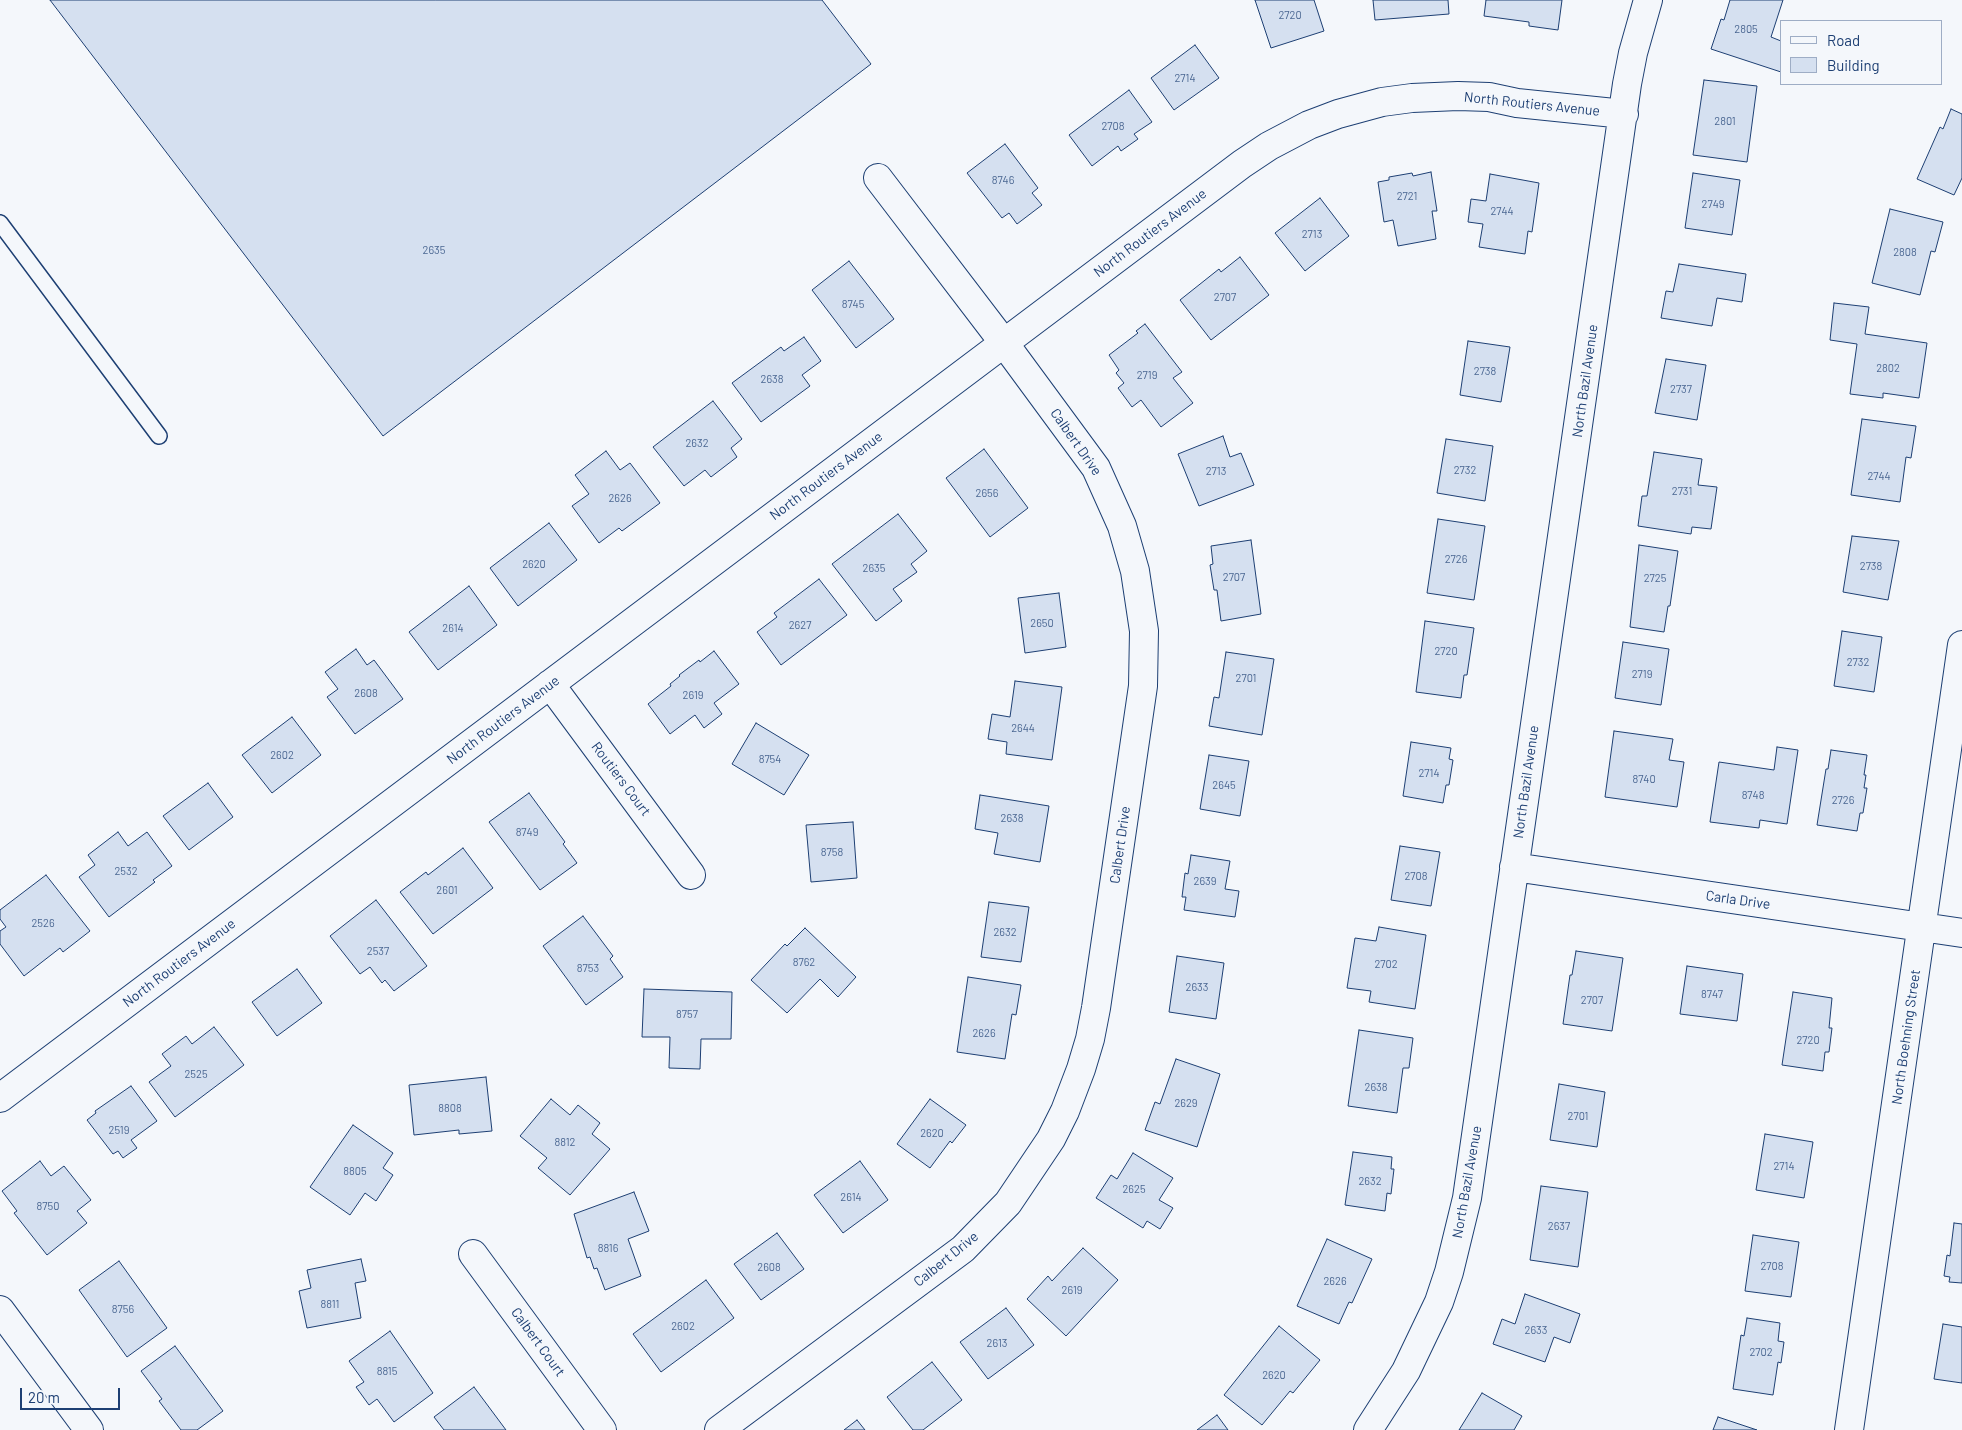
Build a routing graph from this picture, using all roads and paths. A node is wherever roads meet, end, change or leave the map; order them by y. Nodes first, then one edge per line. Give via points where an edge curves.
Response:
1 (1648, 0) edge
2 (1624, 114) junction
3 (878, 178) dead end
4 (0, 223) edge
5 (1004, 343) junction
6 (159, 436) dead end
7 (1962, 645) edge
8 (550, 684) junction
9 (1514, 867) junction
10 (692, 875) dead end
11 (1922, 927) junction
12 (1962, 932) edge
13 (0, 1098) edge
14 (473, 1254) dead end
15 (0, 1310) edge
16 (89, 1430) edge
17 (602, 1430) edge
18 (718, 1430) edge
19 (1368, 1430) edge
20 (1850, 1430) edge

1 - 2 street via 1633,53
2 - 5 street, North Routiers Avenue via 1489,97 1442,96 1382,102 1324,119 1282,138 1242,164
2 - 9 street, North Bazil Avenue
3 - 5 street, Calbert Drive
4 - 6 lane
5 - 8 street, North Routiers Avenue
5 - 18 street, Calbert Drive via 1103,482 1122,526 1135,571 1144,631 1143,686 1090,1039 1065,1111 1051,1140 997,1215 963,1249
7 - 11 street, North Boehning Street
8 - 10 street, Routiers Court
8 - 13 street, North Routiers Avenue
9 - 11 street, Carla Drive
9 - 19 street, North Bazil Avenue via 1461,1228 1446,1280 1420,1344
11 - 12 street, Carla Drive
11 - 20 street, North Boehning Street
14 - 17 street, Calbert Court
15 - 16 street

